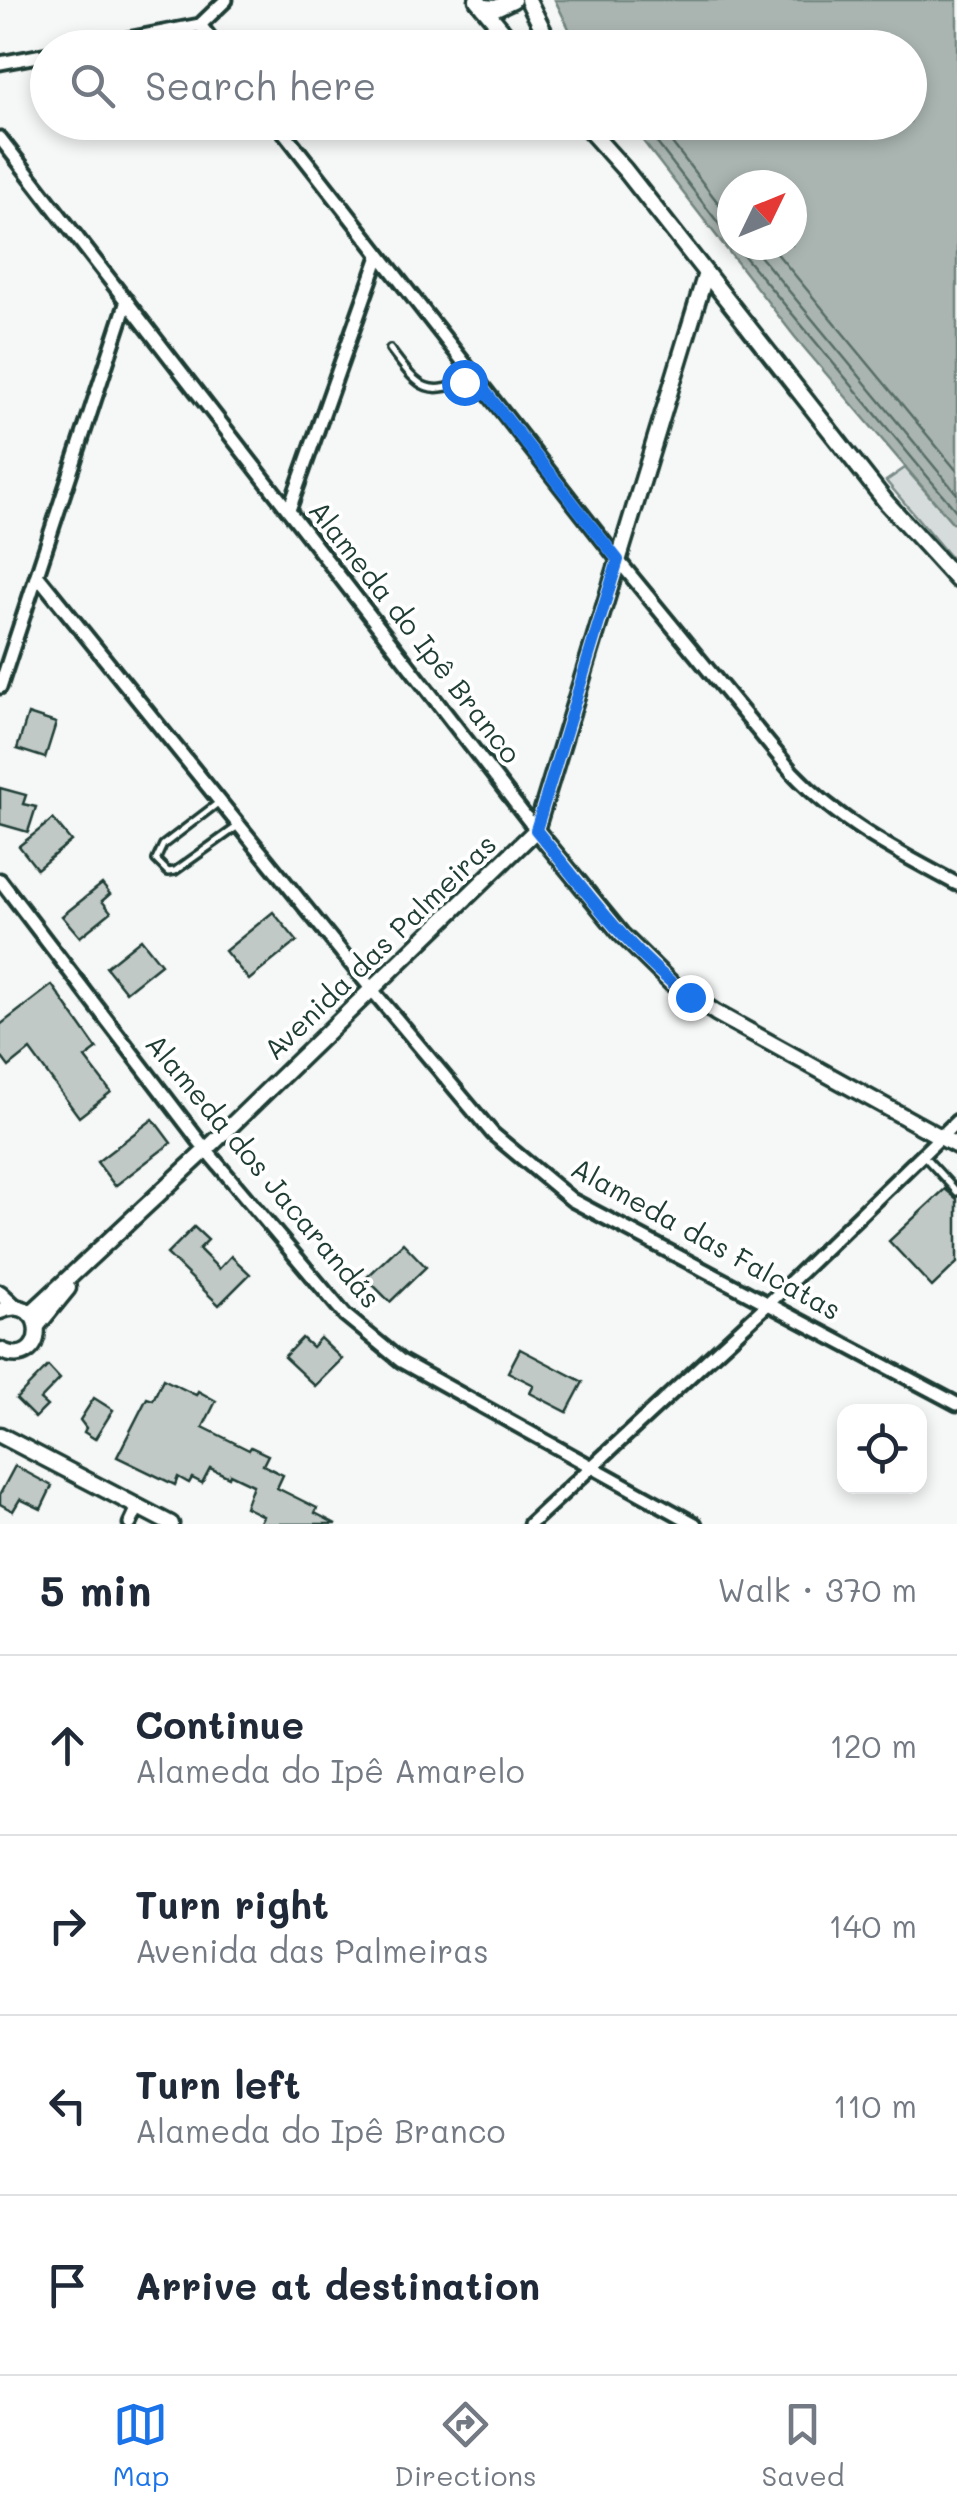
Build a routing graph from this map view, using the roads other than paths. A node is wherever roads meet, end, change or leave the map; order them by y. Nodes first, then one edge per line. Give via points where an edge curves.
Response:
1 (226, 0) edge
2 (513, 0) edge
3 (528, 0) edge
4 (480, 3) edge
5 (200, 25) junction
6 (174, 30) edge
7 (204, 30) edge
8 (502, 30) edge
9 (543, 30) edge
10 (30, 57) edge
11 (0, 63) edge
12 (0, 138) edge
13 (290, 140) edge
14 (598, 140) edge
15 (606, 140) edge
16 (624, 170) junction
17 (379, 256) junction
18 (706, 273) junction
19 (126, 301) junction
20 (390, 349) dead end
21 (474, 377) junction
22 (288, 510) junction
23 (618, 560) junction
24 (37, 575) junction
25 (957, 580) edge
26 (0, 688) edge
27 (220, 801) junction
28 (240, 825) junction
29 (536, 830) junction
30 (0, 880) edge
31 (957, 884) edge
32 (372, 990) junction
33 (957, 1121) edge
34 (941, 1137) junction
35 (957, 1146) edge
36 (206, 1150) junction
37 (922, 1154) junction
38 (957, 1192) edge
39 (0, 1293) edge
40 (768, 1303) junction
41 (21, 1315) edge
42 (0, 1350) edge
43 (16, 1355) junction
44 (0, 1365) edge
45 (957, 1404) edge
46 (0, 1435) edge
47 (592, 1467) junction
48 (138, 1507) junction
49 (130, 1524) edge
50 (171, 1524) edge
51 (530, 1524) edge
52 (696, 1524) edge

1 - 5 street
2 - 4 street via 496,8
3 - 9 street
4 - 8 street
5 - 6 street
5 - 7 street
10 - 11 street
12 - 19 street, Alameda do Ipê Branco
13 - 17 street
14 - 16 street
15 - 16 street
16 - 18 street
17 - 21 street
17 - 22 street
18 - 23 street, Avenida das Palmeiras
18 - 25 street via 886,502
19 - 22 street, Alameda do Ipê Branco
19 - 24 street
20 - 21 lane via 424,388
21 - 23 street
22 - 29 street, Alameda do Ipê Branco
23 - 29 street, Avenida das Palmeiras
23 - 31 street via 808,788 853,825
24 - 26 street
24 - 27 street, Alameda das Falcatas
27 - 28 street, Alameda das Falcatas
27 - 28 lane via 163,845 156,860 175,871
28 - 32 street, Alameda das Falcatas
29 - 32 street, Avenida das Palmeiras
29 - 34 street, Alameda do Ipê Branco via 621,934 671,983
30 - 36 street, Alameda dos Jacarandás
32 - 36 street, Avenida das Palmeiras
32 - 40 street, Alameda das Falcatas via 493,1134 572,1200
33 - 34 street
34 - 35 street, Alameda do Ipê Branco
34 - 37 street
36 - 41 street, Avenida das Palmeiras
36 - 47 street, Alameda dos Jacarandás via 345,1315 401,1361
37 - 38 lane
37 - 40 street
39 - 41 street
40 - 45 street, Alameda das Falcatas
40 - 47 street
41 - 43 street, Avenida das Palmeiras via 35,1342
42 - 43 street
43 - 44 street
46 - 48 street
47 - 51 street
47 - 52 street, Alameda dos Jacarandás
48 - 49 street
48 - 50 street

